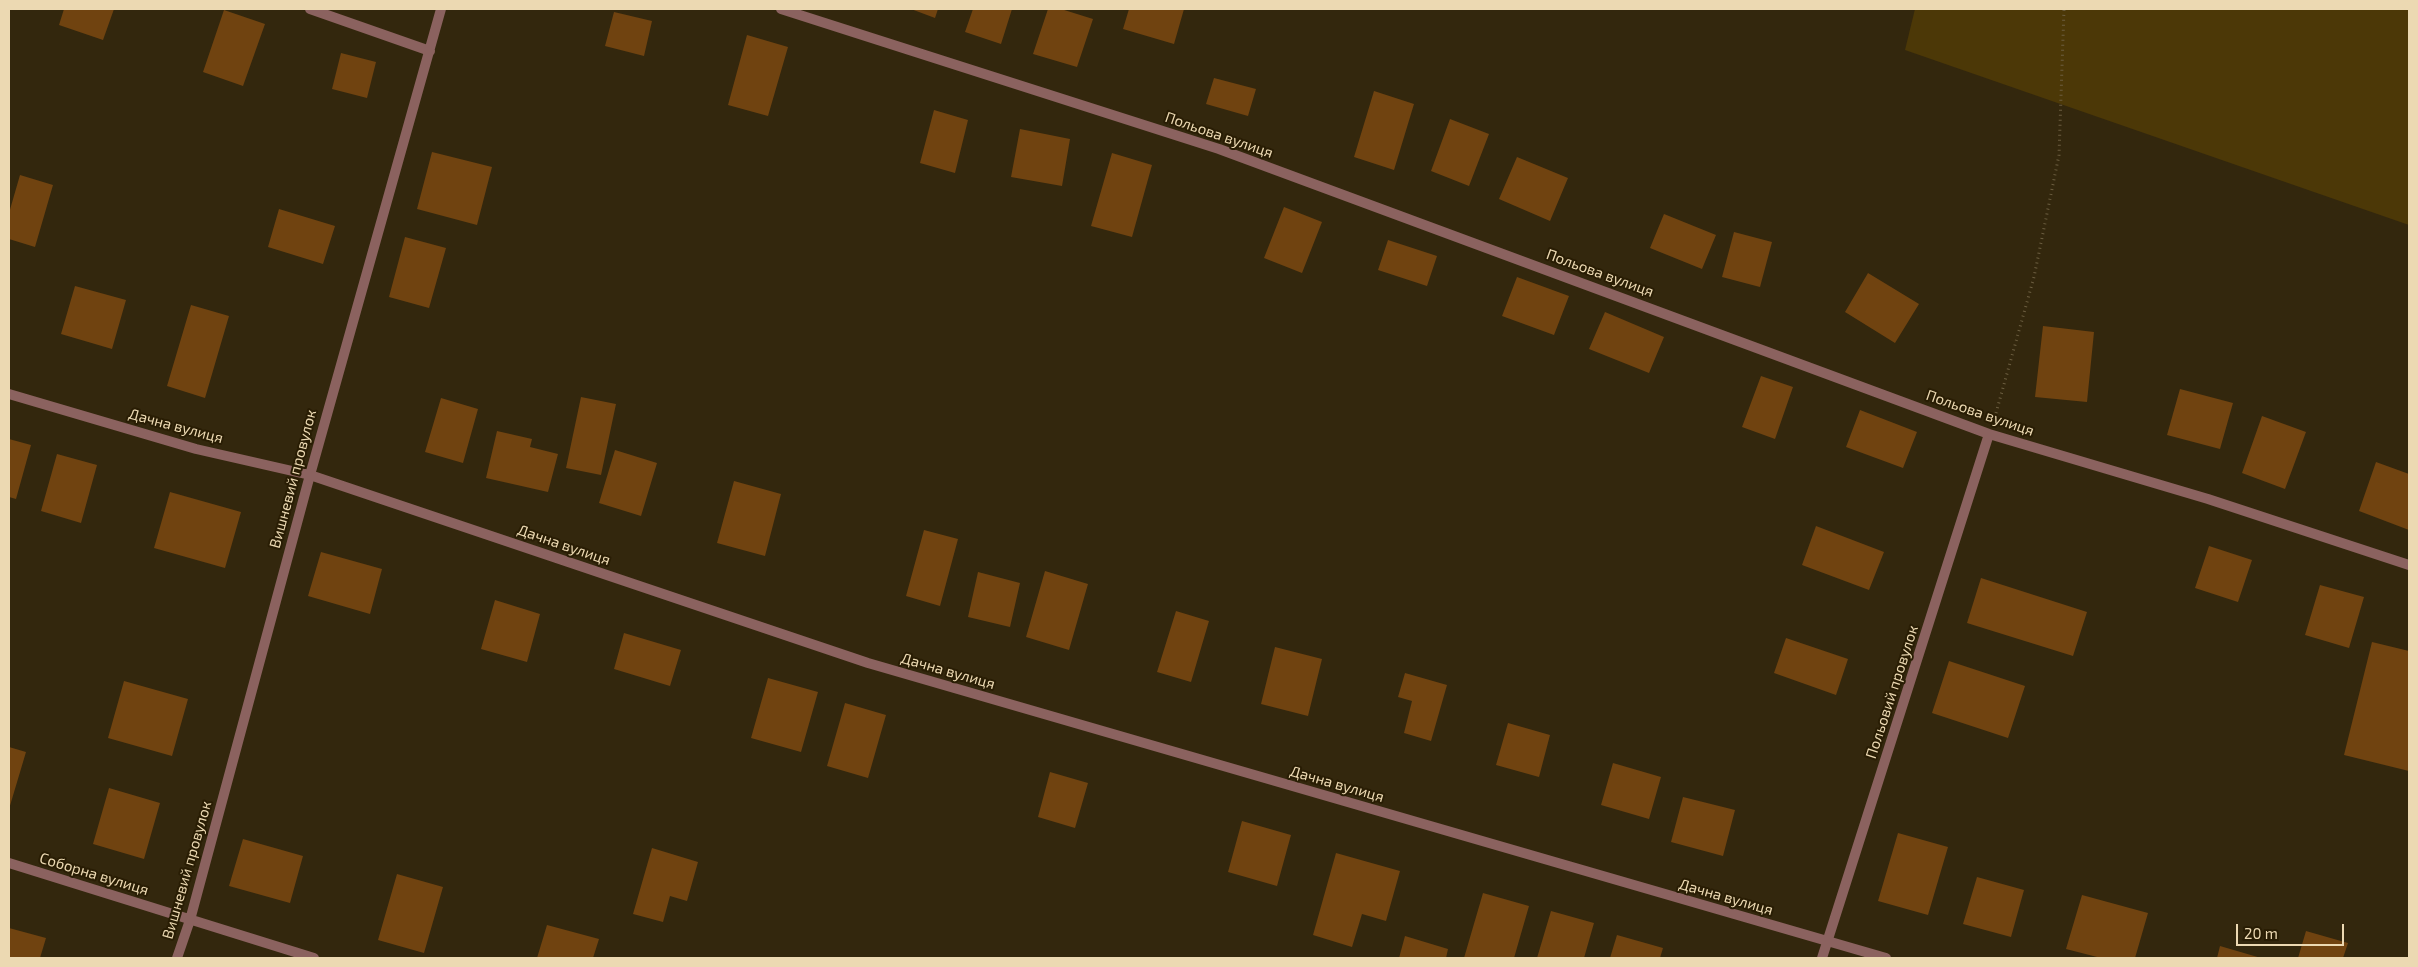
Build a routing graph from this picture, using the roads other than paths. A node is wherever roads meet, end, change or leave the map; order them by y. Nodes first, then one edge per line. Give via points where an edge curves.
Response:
1 (310, 9) edge
2 (441, 9) edge
3 (781, 9) edge
4 (430, 51) junction
5 (9, 394) edge
6 (1990, 434) junction
7 (310, 475) junction
8 (2409, 565) edge
9 (9, 863) edge
10 (190, 920) junction
11 (1828, 942) junction
12 (177, 958) edge
13 (314, 958) edge
14 (1822, 958) edge
15 (1886, 958) edge

1 - 4 street
2 - 4 street, Вишневий провулок
3 - 6 street, Польова вулиця via 1220,149
4 - 7 street, Вишневий провулок
5 - 7 street, Дачна вулиця via 196,449
6 - 8 street, Польова вулиця via 2208,499
6 - 11 street, Польовий провулок
7 - 10 street, Вишневий провулок
7 - 11 street, Дачна вулиця via 868,663
9 - 10 street, Соборна вулиця
10 - 12 street, Вишневий провулок
10 - 13 street, Соборна вулиця
11 - 14 street, Польовий провулок
11 - 15 street, Дачна вулиця

